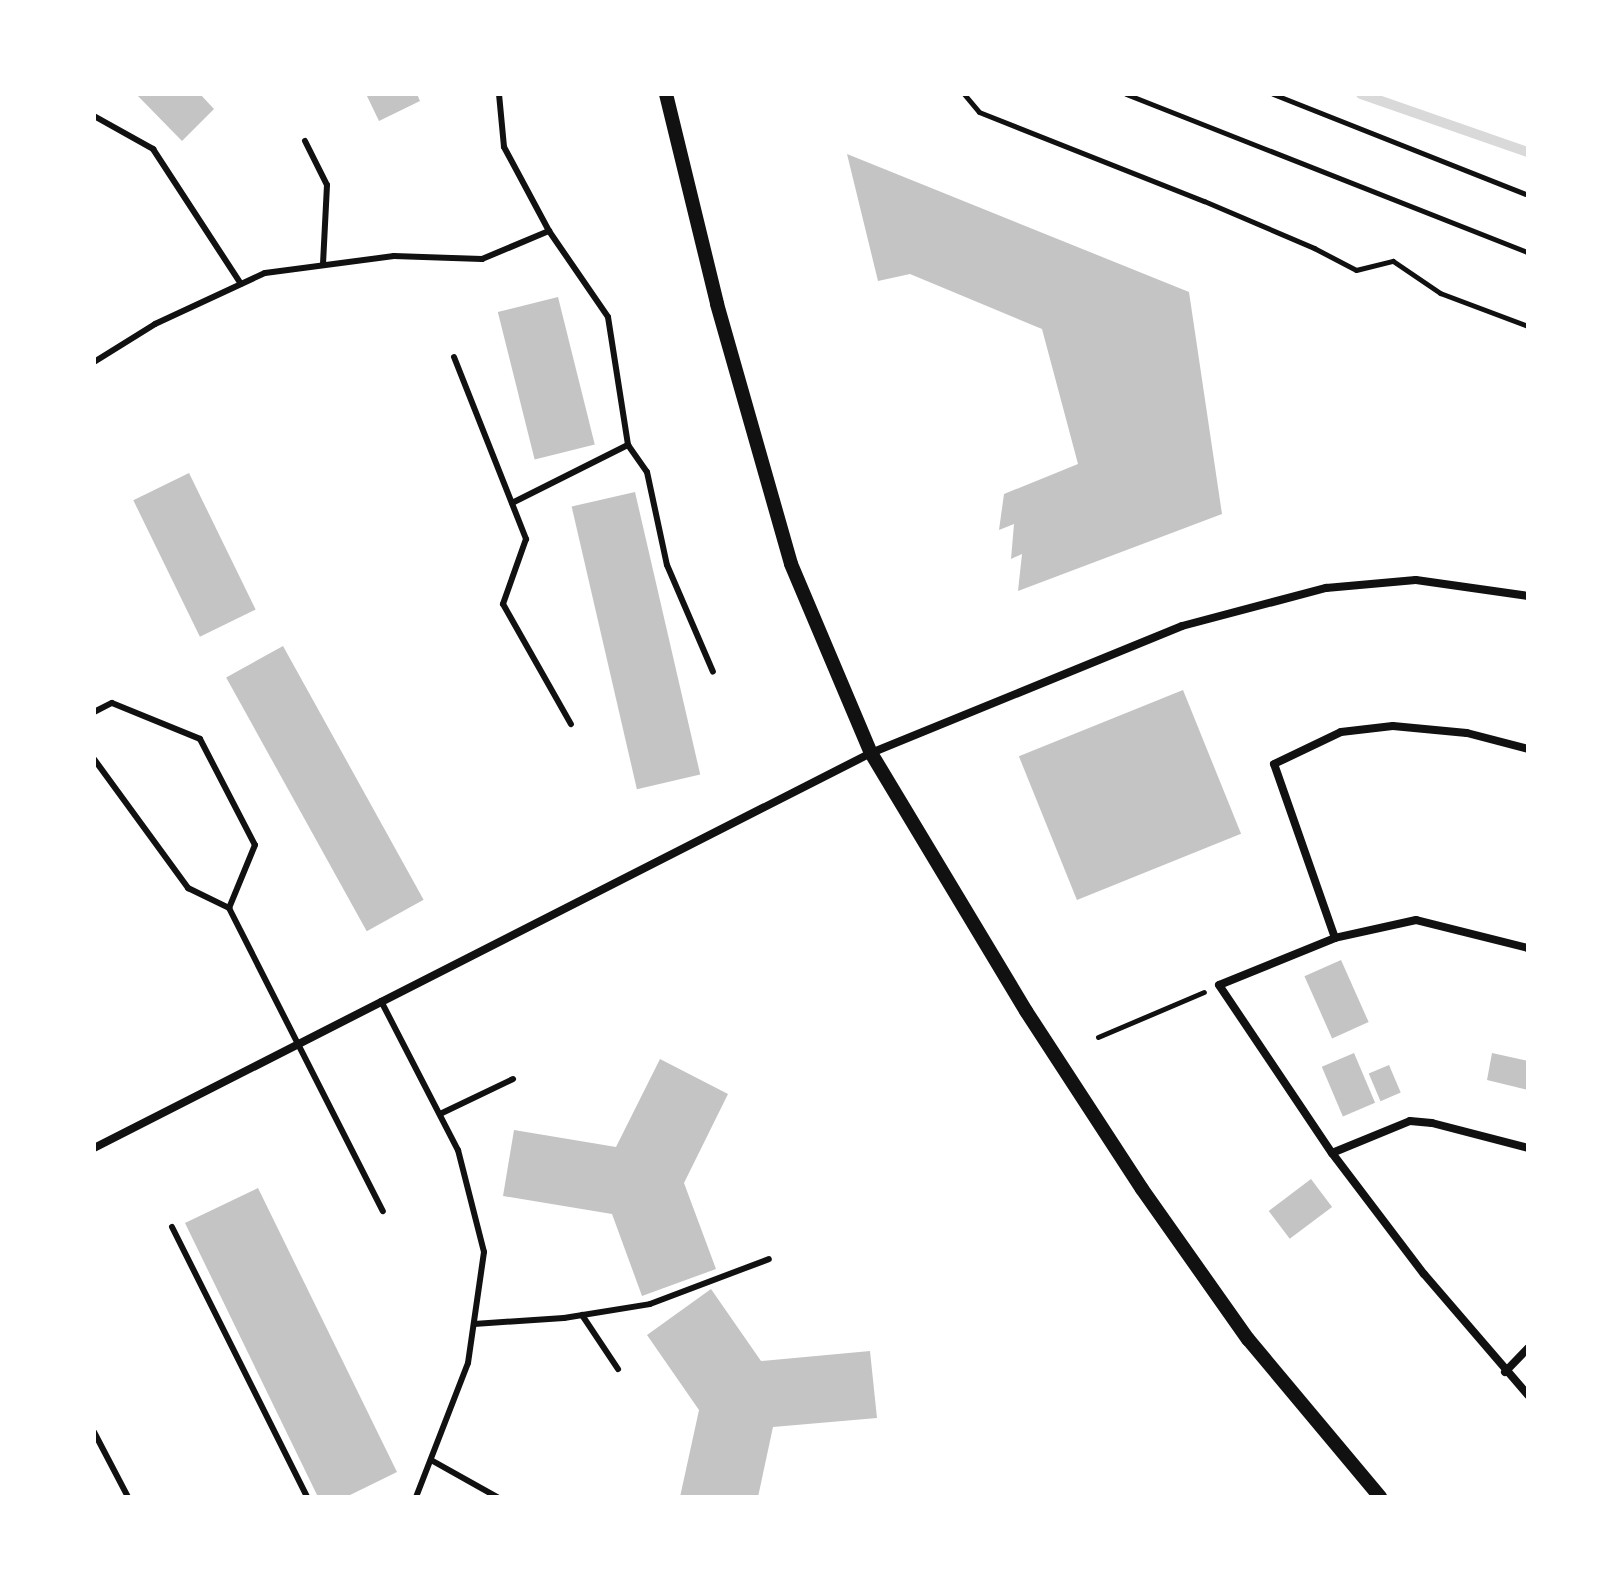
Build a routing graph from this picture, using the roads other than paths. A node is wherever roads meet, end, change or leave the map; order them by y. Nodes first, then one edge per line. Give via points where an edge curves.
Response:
1 (499, 94) edge
2 (666, 94) edge
3 (94, 116) edge
4 (305, 141) dead end
5 (549, 231) junction
6 (323, 265) junction
7 (241, 284) junction
8 (454, 357) dead end
9 (95, 360) edge
10 (628, 445) junction
11 (512, 503) junction
12 (1528, 596) edge
13 (713, 672) dead end
14 (94, 712) edge
15 (571, 724) dead end
16 (1528, 749) edge
17 (871, 753) junction
18 (94, 759) edge
19 (229, 908) junction
20 (1335, 938) junction
21 (1528, 948) edge
22 (381, 1001) junction
23 (298, 1042) junction
24 (513, 1079) dead end
25 (440, 1114) junction
26 (94, 1148) edge
27 (1528, 1148) edge
28 (1332, 1153) junction
29 (383, 1211) dead end
30 (172, 1227) dead end
31 (769, 1259) dead end
32 (582, 1315) junction
33 (474, 1324) junction
34 (1528, 1348) edge
35 (618, 1369) dead end
36 (1505, 1372) junction
37 (1528, 1395) edge
38 (94, 1432) edge
39 (431, 1460) junction
40 (128, 1497) edge
41 (307, 1497) edge
42 (416, 1497) edge
43 (497, 1497) edge
44 (1380, 1497) edge

1 - 5 lane via 504,147
2 - 17 street via 717,304 791,564
3 - 7 lane via 153,149
4 - 6 lane via 327,185
5 - 6 lane via 482,259 394,256
5 - 10 lane via 608,317
6 - 7 lane via 265,273
7 - 9 lane via 155,324
8 - 11 lane
10 - 11 lane
10 - 13 lane via 647,472 667,565
11 - 15 lane via 526,539 503,604
12 - 17 street via 1416,580 1326,588 1182,626
14 - 19 lane via 112,703 200,739 255,845
16 - 20 street via 1467,733 1393,726 1341,732 1274,764
17 - 22 street
17 - 44 street via 1026,1011 1142,1189 1248,1339
18 - 19 lane via 188,888
19 - 23 lane
20 - 21 street via 1416,920
20 - 28 street via 1219,985
22 - 23 street
22 - 25 lane
23 - 26 street
23 - 29 lane
24 - 25 lane
25 - 33 lane via 458,1150 484,1252
27 - 28 street via 1410,1121
28 - 36 street
30 - 41 lane
31 - 32 lane via 650,1304
32 - 33 lane
32 - 35 lane
33 - 39 lane via 468,1363
34 - 36 street
36 - 37 street
38 - 40 lane
39 - 42 lane
39 - 43 lane

